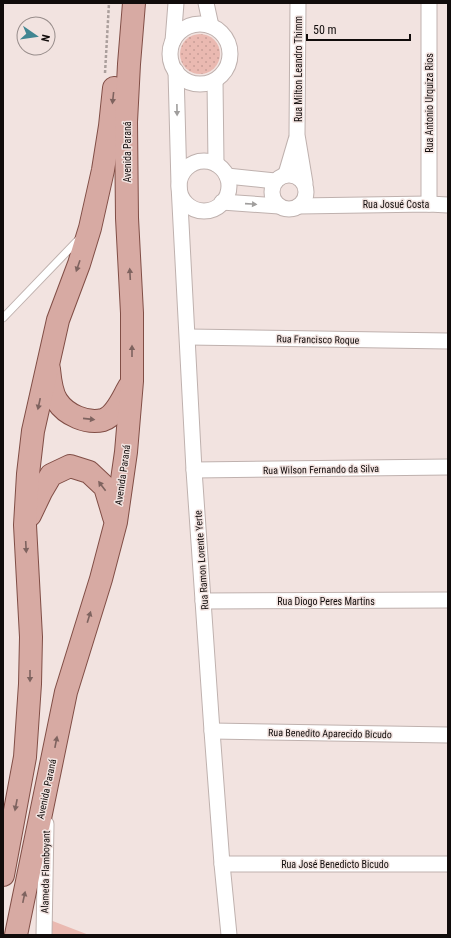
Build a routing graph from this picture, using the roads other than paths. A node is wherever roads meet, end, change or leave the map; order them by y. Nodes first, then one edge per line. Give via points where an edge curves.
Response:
1 (120, 3) edge
2 (134, 3) edge
3 (176, 3) edge
4 (206, 3) edge
5 (298, 3) edge
6 (429, 3) edge
7 (211, 26) junction
8 (173, 42) junction
9 (176, 71) junction
10 (215, 81) junction
11 (297, 135) junction
12 (216, 164) junction
13 (227, 176) junction
14 (281, 178) junction
15 (179, 185) junction
16 (306, 187) junction
17 (222, 202) junction
18 (344, 204) junction
19 (429, 204) junction
20 (448, 205) edge
21 (279, 206) junction
22 (299, 206) junction
23 (90, 228) junction
24 (3, 318) edge
25 (188, 337) junction
26 (448, 341) edge
27 (48, 360) junction
28 (132, 381) junction
29 (448, 467) edge
30 (194, 470) junction
31 (116, 522) junction
32 (25, 525) junction
33 (448, 600) edge
34 (203, 601) junction
35 (212, 731) junction
36 (448, 735) edge
37 (47, 786) junction
38 (222, 864) junction
39 (448, 864) edge
40 (3, 874) edge
41 (16, 935) edge
42 (44, 935) edge
43 (229, 935) edge

1 -> 23 main road, Avenida Paraná via 110,126
28 -> 2 main road, Avenida Paraná via 126,122
3 - 8 street
4 - 7 street
5 - 11 street, Rua Milton Leandro Thimm
6 - 19 street, Rua Antonio Urquiza Rios
7 - 8 street via 202,24 185,28
7 - 10 street via 226,38 230,57 228,66
8 - 9 street via 170,51 171,62
9 - 10 street via 189,82 206,84
9 -> 15 street, Rua Ramon Lorente Yerte
10 - 12 street
11 - 14 street, Rua Milton Leandro Thimm
11 - 16 street, Rua Milton Leandro Thimm
12 - 13 street
12 - 15 street via 208,161 191,164 182,173
13 - 14 street
13 - 17 street via 228,190
14 - 16 street via 297,176
14 - 21 street via 272,191
15 - 17 street via 182,198 192,208 208,210
15 - 25 street, Rua Ramon Lorente Yerte
16 - 18 street, Rua Josué Costa
16 - 22 street via 306,197
17 -> 21 street
18 - 19 street, Rua Josué Costa
18 - 22 street, Rua Josué Costa
19 - 20 street, Rua Josué Costa
21 - 22 street via 289,209
23 - 24 lane
23 -> 27 main road, Avenida Paraná via 58,320
25 - 26 street, Rua Francisco Roque
25 - 30 street, Rua Ramon Lorente Yerte
27 -> 28 main road via 50,383 57,401 70,414 87,421 104,420 117,409
27 -> 32 main road, Avenida Paraná via 33,432
28 - 31 main road, Avenida Paraná via 126,452
29 - 30 street, Rua Wilson Fernando da Silva
30 - 34 street, Rua Ramon Lorente Yerte
31 -> 32 main road via 105,488 89,472 70,466 50,475
37 -> 31 main road, Avenida Paraná via 66,692
32 -> 40 main road, Avenida Paraná via 31,637 30,684 25,757
33 - 34 street, Rua Diogo Peres Martins
34 - 35 street, Rua Ramon Lorente Yerte
35 - 36 street, Rua Benedito Aparecido Bicudo
35 - 38 street, Rua Ramon Lorente Yerte
41 -> 37 main road, Avenida Paraná
37 - 42 street, Alameda Flamboyant
38 - 39 street, Rua José Benedicto Bicudo
38 - 43 street, Rua Ramon Lorente Yerte

